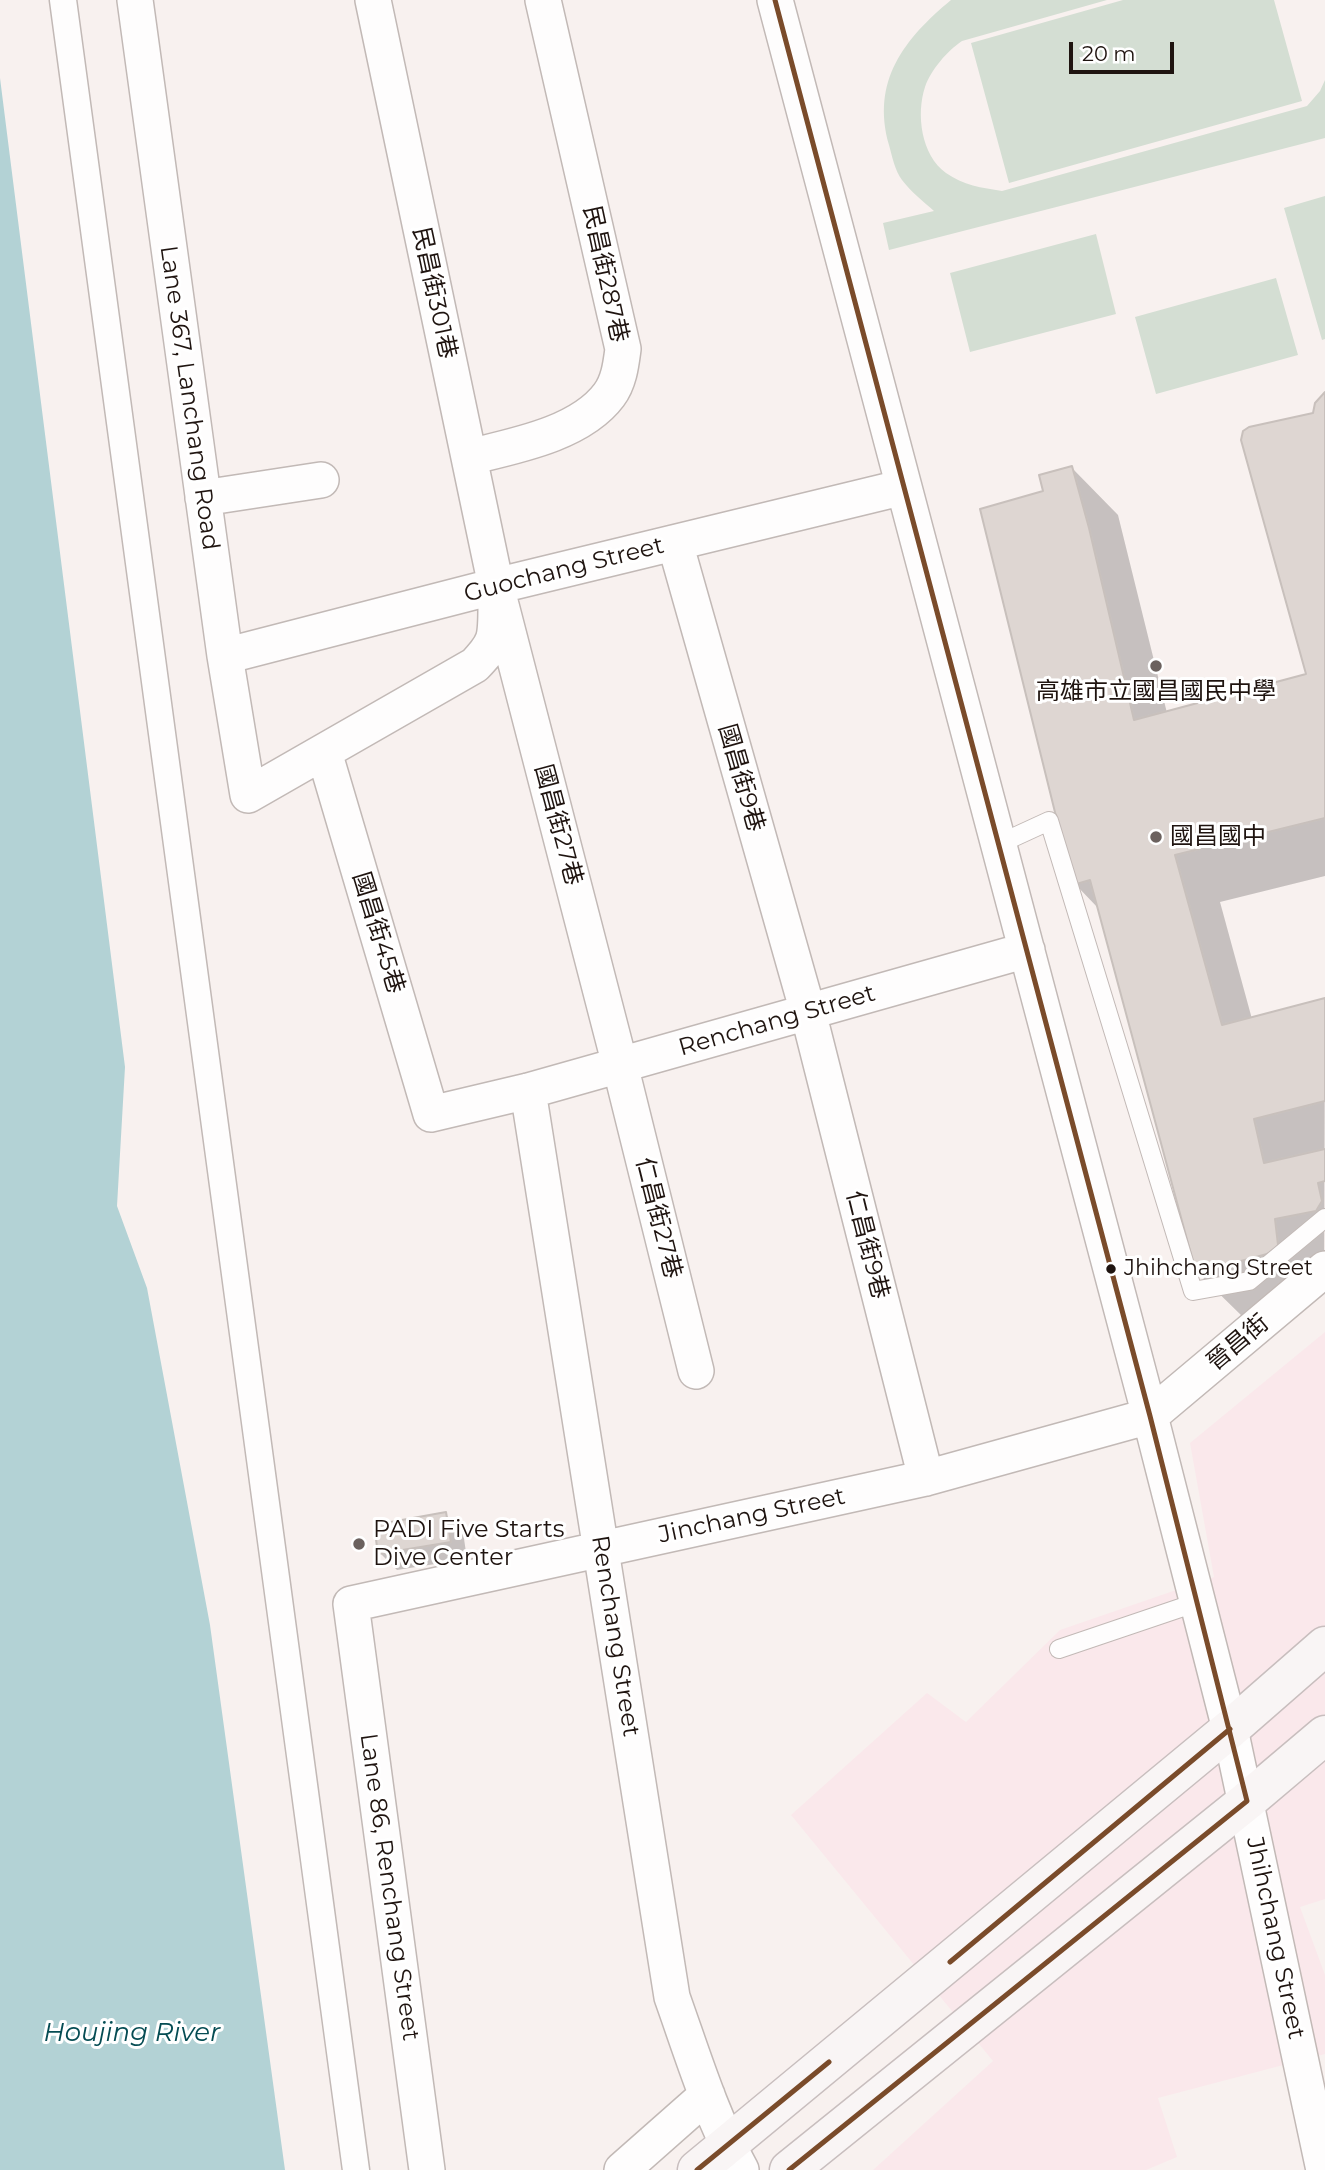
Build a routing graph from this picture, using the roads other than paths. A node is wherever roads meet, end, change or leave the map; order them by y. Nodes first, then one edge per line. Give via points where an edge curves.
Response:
1 (64, 0) edge
2 (135, 0) edge
3 (373, 0) edge
4 (543, 0) edge
5 (775, 0) edge
6 (469, 457) junction
7 (321, 480) dead end
8 (904, 487) junction
9 (203, 498) junction
10 (675, 543) junction
11 (496, 586) junction
12 (225, 656) junction
13 (324, 752) junction
14 (999, 844) junction
15 (1027, 950) junction
16 (808, 1012) junction
17 (620, 1065) junction
18 (528, 1091) junction
19 (431, 1114) joint
20 (1325, 1218) edge
21 (1325, 1269) edge
22 (696, 1371) dead end
23 (1150, 1416) junction
24 (926, 1478) junction
25 (601, 1550) junction
26 (1198, 1602) junction
27 (351, 1604) joint
28 (1325, 1646) edge
29 (1059, 1649) dead end
30 (1230, 1729) junction
31 (1325, 1735) edge
32 (1247, 1801) junction
33 (706, 2095) junction
34 (735, 2158) edge
35 (356, 2170) edge
36 (427, 2170) edge
37 (622, 2170) edge
38 (697, 2170) edge
39 (789, 2170) edge
40 (1324, 2170) edge

1 - 35 street
2 - 9 street, Lane 367, Lanchang Road
3 - 6 street, 民昌街301巷
4 - 6 street, 民昌街287巷 via 623,349 620,373 610,394 571,424 534,440
5 - 8 street, Jhihchang Street
6 - 11 street, 民昌街301巷
7 - 9 street
8 - 10 street, Guochang Street
8 - 14 street, Jhihchang Street
9 - 12 street, Lane 367, Lanchang Road
10 - 11 street, Guochang Street
10 - 16 street, 國昌街9巷
11 - 12 street, Guochang Street
11 - 13 street via 496,635 475,665
11 - 17 street, 國昌街27巷
12 - 13 street, Lane 367, Lanchang Road via 248,795
13 - 19 street, 國昌街45巷
14 - 15 street, Jhihchang Street
14 - 20 lane via 1049,821 1193,1291 1249,1281
15 - 16 street, Renchang Street
15 - 23 street, Jhihchang Street
16 - 17 street, Renchang Street
16 - 24 street, 仁昌街9巷
17 - 18 street, Renchang Street
17 - 22 street, 仁昌街27巷
18 - 19 street, Renchang Street
18 - 25 street, Renchang Street
21 - 23 street, 晉昌街
23 - 24 street, Jinchang Street
23 - 26 street, Jhihchang Street
24 - 25 street, Jinchang Street
25 - 27 street, Jinchang Street
25 - 33 street, Renchang Street via 672,1997
26 - 29 lane
26 - 30 street, Jhihchang Street
27 - 36 street, Lane 86, Renchang Street
28 - 30 main road
30 - 32 street, Jhihchang Street
30 - 34 main road
31 - 32 main road
32 - 39 main road
32 - 40 street, Jhihchang Street
33 - 34 street, Renchang Street
33 - 37 street
34 - 38 main road

